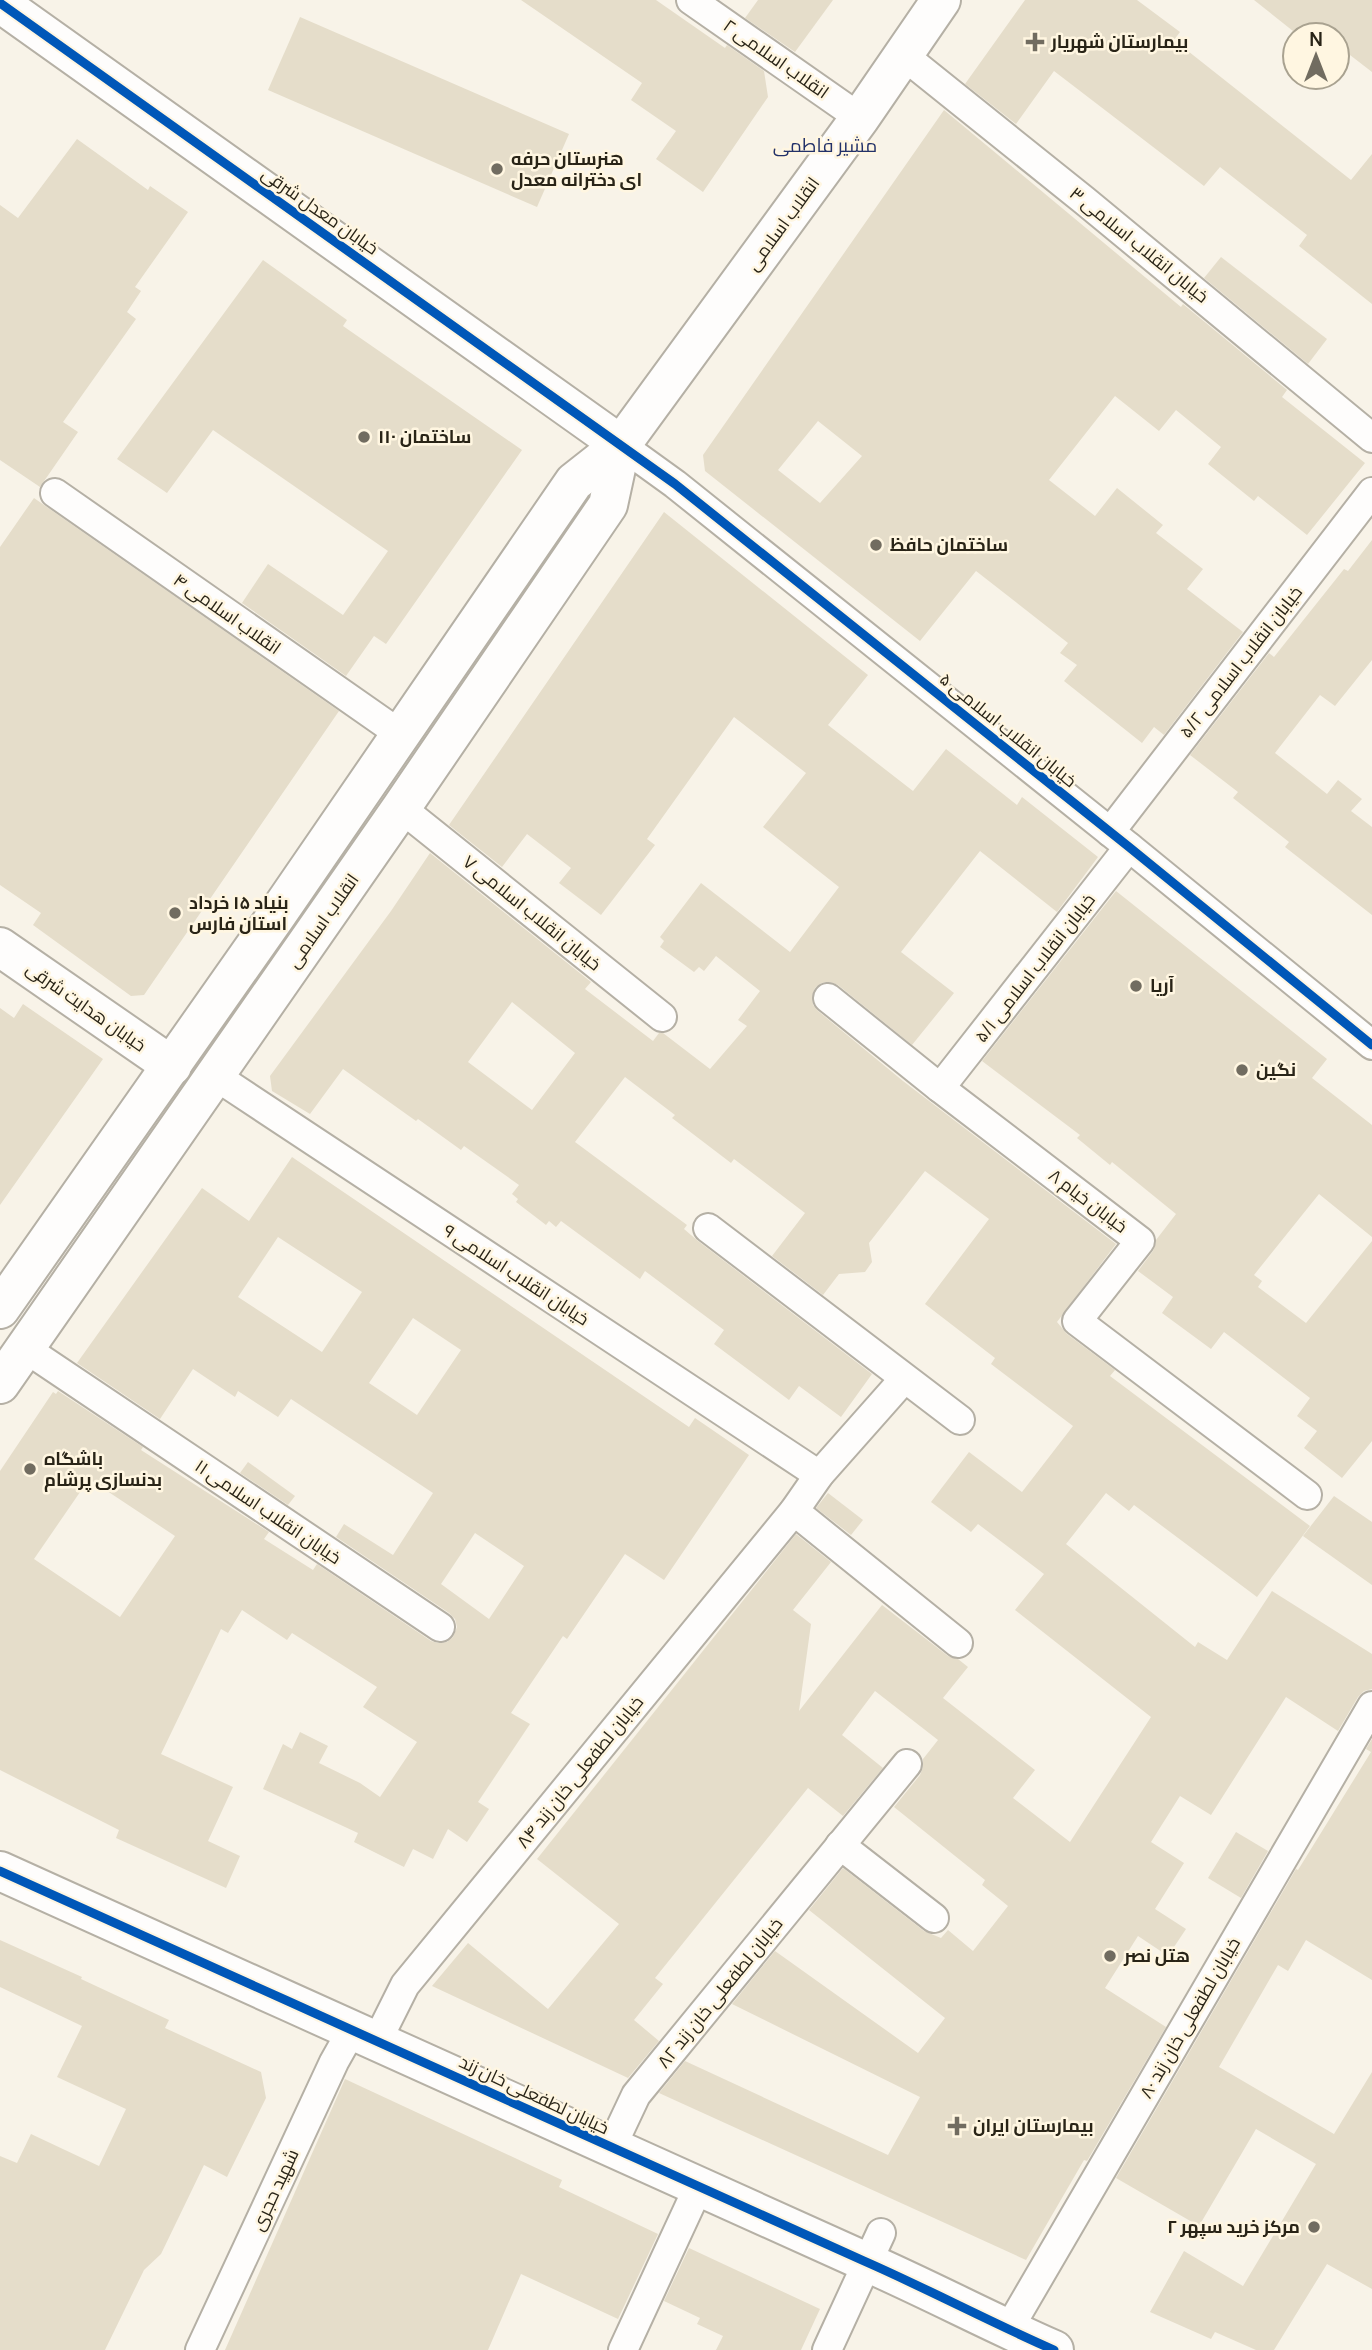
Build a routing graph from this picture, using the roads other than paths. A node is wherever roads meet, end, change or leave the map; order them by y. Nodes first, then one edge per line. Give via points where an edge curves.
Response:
1 (691, 0) edge
2 (941, 0) edge
3 (0, 3) edge
4 (903, 55) junction
5 (860, 118) junction
6 (1372, 438) edge
7 (621, 445) junction
8 (1372, 492) edge
9 (55, 493) dead end
10 (400, 734) junction
11 (401, 808) junction
12 (1120, 840) junction
13 (0, 947) edge
14 (828, 998) dead end
15 (662, 1017) dead end
16 (1369, 1038) edge
17 (172, 1066) junction
18 (214, 1075) junction
19 (940, 1088) junction
20 (708, 1228) dead end
21 (0, 1309) edge
22 (26, 1349) junction
23 (904, 1379) junction
24 (0, 1384) edge
25 (960, 1420) dead end
26 (819, 1475) junction
27 (1307, 1495) dead end
28 (794, 1511) junction
29 (440, 1627) dead end
30 (958, 1643) dead end
31 (1372, 1706) edge
32 (907, 1764) dead end
33 (840, 1845) junction
34 (0, 1871) edge
35 (934, 1918) dead end
36 (365, 2036) junction
37 (611, 2148) junction
38 (698, 2188) junction
39 (874, 2248) junction
40 (1008, 2330) junction
41 (200, 2350) edge
42 (623, 2350) edge
43 (827, 2350) edge
44 (1054, 2350) edge

1 - 5 street, ۲ انقلاب اسلامی
2 - 4 main road, انقلاب اسلامی
3 - 7 main road, خیابان معدل شرقی
4 - 5 main road, انقلاب اسلامی
4 - 6 street, خیابان انقلاب اسلامی ۳
5 - 7 main road, انقلاب اسلامی
7 - 10 main road, انقلاب اسلامی via 574,482
7 - 11 main road, انقلاب اسلامی via 608,505
7 - 12 street, خیابان انقلاب اسلامی ۵
8 - 12 street, خیابان انقلاب اسلامی ۵/۲
9 - 10 street, ۴ انقلاب اسلامی
10 - 17 main road, انقلاب اسلامی
11 - 15 street, خیابان انقلاب اسلامی ۷
11 - 18 main road, انقلاب اسلامی
12 - 16 street, خیابان انقلاب اسلامی ۵
12 - 19 street, خیابان انقلاب اسلامی ۵/۱
13 - 17 main road, خیابان هدایت شرقی
14 - 19 street, خیابان خیام ۸
17 - 21 main road, انقلاب اسلامی
18 - 22 main road, انقلاب اسلامی
18 - 26 street, خیابان انقلاب اسلامی ۹
19 - 27 street, خیابان خیام ۸ via 1140,1241 1077,1321
20 - 23 street
22 - 24 main road, انقلاب اسلامی
22 - 29 street, خیابان انقلاب اسلامی ۱۱
23 - 25 street
23 - 26 street, خیابان لطفعلی خان زند ۸۴
26 - 28 street, خیابان لطفعلی خان زند ۸۴
28 - 30 street
28 - 36 street, خیابان لطفعلی خان زند ۸۴
31 - 40 street, خیابان لطفعلی خان زند ۸۰
32 - 33 street, خیابان لطفعلی خان زند ۸۲
33 - 35 street
33 - 37 street, خیابان لطفعلی خان زند ۸۲ via 636,2095
34 - 36 main road, خیابان لطفعلی خان زند
36 - 37 main road, خیابان لطفعلی خان زند
36 - 41 street, شهید حجری via 334,2062
37 - 38 main road, خیابان لطفعلی خان زند
38 - 39 main road, خیابان لطفعلی خان زند
38 - 42 street
39 - 40 main road, خیابان لطفعلی خان زند
39 - 43 street
40 - 44 main road, خیابان لطفعلی خان زند

